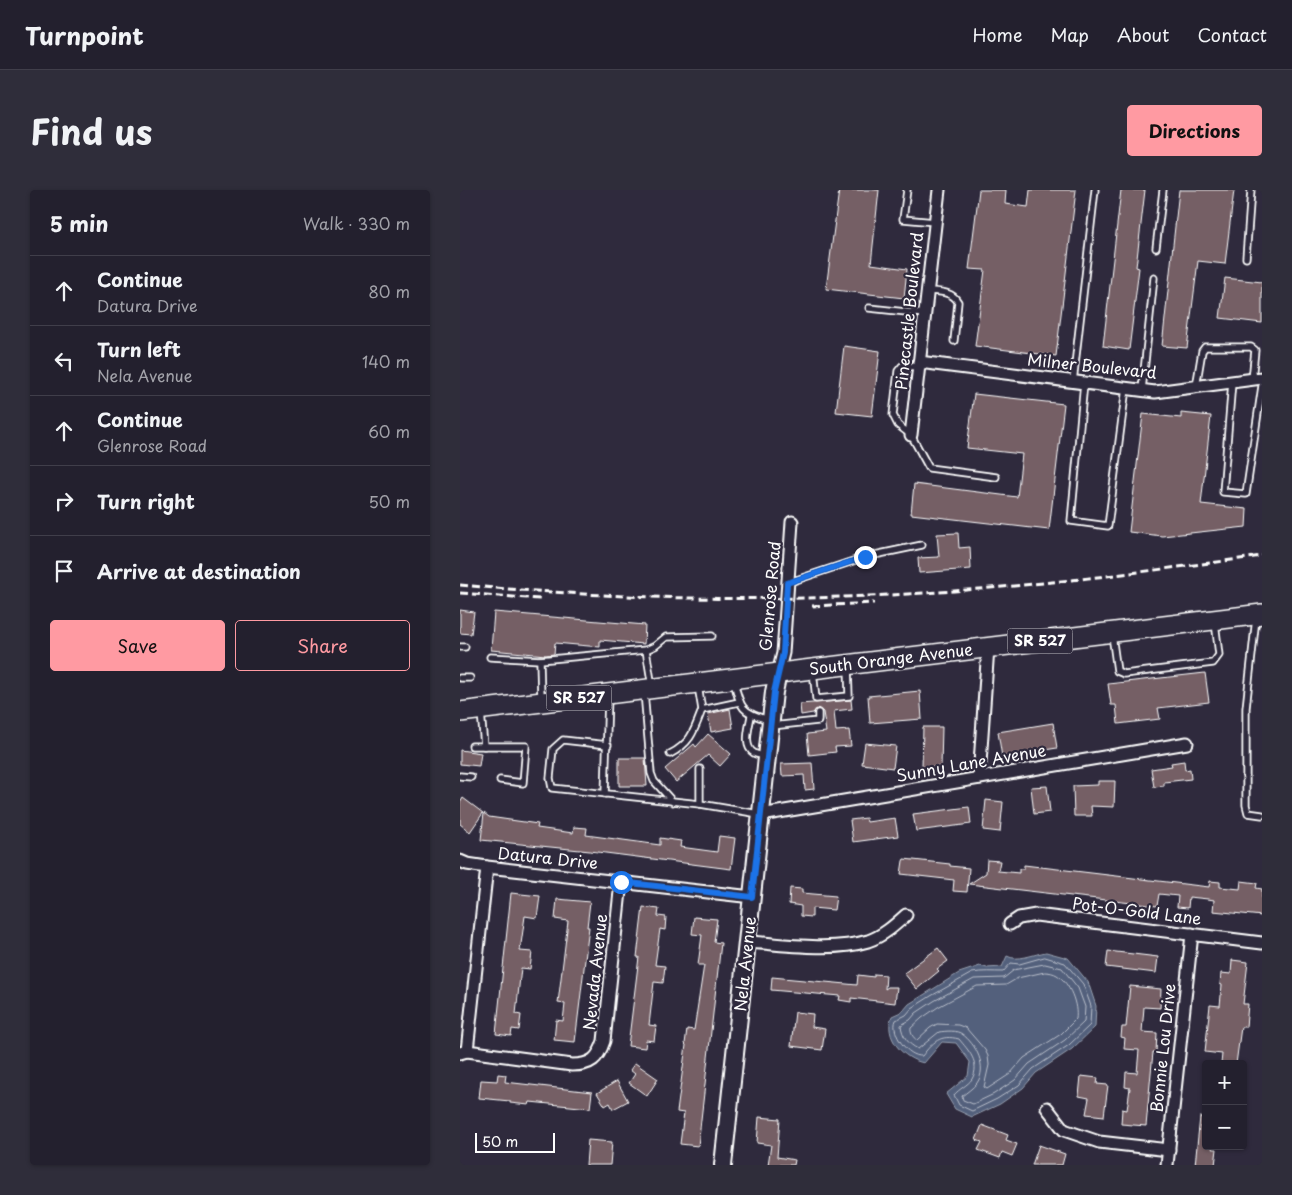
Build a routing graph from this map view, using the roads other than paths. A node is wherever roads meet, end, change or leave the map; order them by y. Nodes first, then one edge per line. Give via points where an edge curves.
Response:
1 (906, 190) edge
2 (939, 190) edge
3 (1095, 190) edge
4 (1163, 190) edge
5 (1251, 190) edge
6 (935, 222) junction
7 (1156, 248) dead end
8 (1246, 258) dead end
9 (1154, 278) dead end
10 (927, 291) junction
11 (869, 308) dead end
12 (925, 314) junction
13 (954, 341) dead end
14 (919, 365) junction
15 (1257, 379) edge
16 (1079, 382) junction
17 (1232, 382) junction
18 (1196, 386) junction
19 (1262, 386) edge
20 (1126, 388) junction
21 (1142, 390) junction
22 (911, 435) junction
23 (996, 477) dead end
24 (792, 522) dead end
25 (922, 545) dead end
26 (787, 583) junction
27 (1259, 614) edge
28 (1214, 619) junction
29 (1111, 632) junction
30 (712, 636) dead end
31 (988, 647) junction
32 (646, 650) junction
33 (490, 657) dead end
34 (540, 660) junction
35 (848, 664) junction
36 (813, 669) junction
37 (778, 673) junction
38 (460, 678) edge
39 (470, 678) dead end
40 (734, 679) junction
41 (697, 683) junction
42 (648, 689) junction
43 (608, 694) junction
44 (542, 702) junction
45 (739, 702) junction
46 (481, 710) junction
47 (702, 710) junction
48 (460, 712) edge
49 (818, 712) dead end
50 (751, 715) junction
51 (771, 723) junction
52 (1187, 742) dead end
53 (608, 745) junction
54 (472, 746) dead end
55 (484, 746) junction
56 (670, 754) dead end
57 (767, 756) junction
58 (700, 769) dead end
59 (460, 776) edge
60 (472, 777) dead end
61 (979, 778) junction
62 (500, 780) dead end
63 (605, 794) junction
64 (673, 802) junction
65 (700, 804) junction
66 (761, 814) junction
67 (1262, 815) edge
68 (460, 861) edge
69 (487, 867) junction
70 (621, 882) junction
71 (752, 897) junction
72 (906, 915) dead end
73 (1010, 924) dead end
74 (1192, 934) junction
75 (747, 942) junction
76 (1262, 943) edge
77 (464, 1052) edge
78 (1047, 1108) dead end
79 (1169, 1150) junction
80 (723, 1165) edge
81 (1167, 1165) edge

1 - 6 lane via 903,219
2 - 6 street, Pinecastle Boulevard
3 - 16 lane
4 - 7 lane
5 - 8 lane
6 - 10 street, Pinecastle Boulevard
9 - 21 lane
10 - 12 street, Pinecastle Boulevard
10 - 13 lane via 949,294 958,302
11 - 12 lane
12 - 14 street, Pinecastle Boulevard
14 - 16 street, Milner Boulevard
14 - 22 street, Pinecastle Boulevard
14 - 22 lane via 902,366 898,371 893,415 898,425
15 - 17 street, Milner Boulevard
15 - 18 lane via 1255,350 1251,347 1205,347
16 - 20 street, Milner Boulevard
16 - 20 lane via 1071,521 1108,526
17 - 18 street, Milner Boulevard
17 - 19 lane via 1223,492 1246,494
18 - 21 street, Milner Boulevard via 1155,392
20 - 21 street, Milner Boulevard
22 - 23 lane via 929,468
24 - 26 street, Glenrose Road
25 - 26 lane via 865,557
26 - 37 street, Glenrose Road via 783,653
27 - 28 main road, South Orange Avenue / SR 527
27 - 67 lane via 1246,708 1246,805 1248,813
28 - 29 main road, South Orange Avenue / SR 527
28 - 29 lane via 1219,655 1213,663 1124,674 1117,671
29 - 31 main road, South Orange Avenue / SR 527
30 - 32 lane via 666,637
31 - 35 main road, South Orange Avenue / SR 527
31 - 61 street
32 - 34 lane
32 - 42 lane
33 - 34 lane
34 - 44 lane
35 - 36 main road, South Orange Avenue / SR 527
35 - 36 lane via 849,696 817,701
36 - 37 main road, South Orange Avenue / SR 527
37 - 40 main road, South Orange Avenue / SR 527
37 - 51 street, Nela Avenue
38 - 39 lane
40 - 41 main road, South Orange Avenue / SR 527
40 - 45 lane
41 - 42 main road, South Orange Avenue / SR 527
41 - 47 lane
42 - 43 main road, South Orange Avenue / SR 527
42 - 64 lane via 651,773
43 - 44 main road, South Orange Avenue / SR 527
43 - 53 lane
44 - 46 main road, South Orange Avenue / SR 527
45 - 47 lane
45 - 50 lane
46 - 48 main road, South Orange Avenue / SR 527
46 - 55 lane
47 - 56 lane via 691,737 682,748
49 - 51 lane via 818,721
50 - 51 lane
50 - 57 lane via 749,747 753,753
51 - 57 street, Nela Avenue
52 - 61 street, Sunny Lane Avenue
53 - 63 lane
53 - 63 lane via 563,740 553,749 550,778 552,788
54 - 55 lane
55 - 62 lane via 526,746 523,783
57 - 66 street, Nela Avenue
58 - 65 lane
59 - 60 lane
61 - 66 street, Sunny Lane Avenue
63 - 64 lane
64 - 65 lane
65 - 66 lane
66 - 71 street, Nela Avenue
68 - 69 street, Datura Drive
69 - 70 street, Datura Drive
69 - 77 street
70 - 71 street, Datura Drive
70 - 77 street, Nevada Avenue via 600,1054 582,1065 572,1065
71 - 75 street, Nela Avenue
72 - 75 street via 890,930 850,945
73 - 74 street, Pot-O-Gold Lane via 1019,918 1036,915
74 - 76 street, Pot-O-Gold Lane
74 - 79 street, Bonnie Lou Drive
75 - 80 street, Nela Avenue
78 - 79 street via 1064,1130 1100,1142
79 - 81 street, Bonnie Lou Drive

